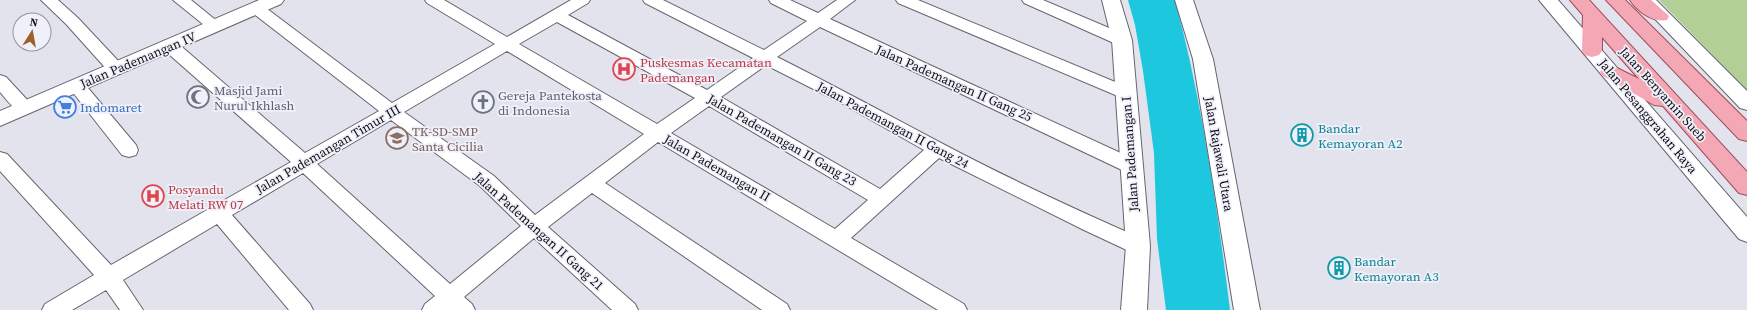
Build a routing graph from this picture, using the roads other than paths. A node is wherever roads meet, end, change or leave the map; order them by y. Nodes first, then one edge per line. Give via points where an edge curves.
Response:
1 (49, 0) edge
2 (181, 0) edge
3 (275, 0) edge
4 (433, 0) edge
5 (582, 0) edge
6 (651, 0) edge
7 (777, 0) edge
8 (848, 0) edge
9 (904, 0) edge
10 (1030, 0) edge
11 (1111, 0) edge
12 (1184, 0) edge
13 (1548, 0) edge
14 (1579, 0) edge
15 (1615, 0) edge
16 (1639, 0) edge
17 (1646, 0) edge
18 (256, 8) junction
19 (556, 15) junction
20 (1592, 15) junction
21 (1660, 16) junction
22 (820, 20) junction
23 (216, 26) junction
24 (1122, 40) junction
25 (507, 44) junction
26 (169, 45) junction
27 (1592, 51) junction
28 (763, 58) junction
29 (116, 69) junction
30 (1610, 72) junction
31 (0, 81) edge
32 (77, 86) junction
33 (1126, 93) junction
34 (1708, 94) junction
35 (709, 98) junction
36 (1747, 103) edge
37 (25, 108) junction
38 (1676, 109) junction
39 (391, 112) junction
40 (0, 119) edge
41 (1747, 121) edge
42 (658, 133) junction
43 (1747, 134) edge
44 (938, 149) junction
45 (129, 150) dead end
46 (0, 159) edge
47 (304, 163) junction
48 (1131, 166) junction
49 (591, 183) junction
50 (1747, 187) edge
51 (881, 198) junction
52 (219, 213) junction
53 (535, 226) junction
54 (1747, 233) edge
55 (837, 238) junction
56 (1138, 246) junction
57 (109, 277) junction
58 (457, 303) edge
59 (53, 310) edge
60 (132, 310) edge
61 (302, 310) edge
62 (432, 310) edge
63 (627, 310) edge
64 (779, 310) edge
65 (956, 310) edge
66 (1134, 310) edge
67 (1247, 310) edge

1 - 29 street
2 - 23 street
3 - 18 street, Jalan Pademangan IV
4 - 25 street
5 - 19 street, Jalan Pademangan Timur III
6 - 28 street, Jalan Pademangan II Gang 24
7 - 22 street, Jalan Pademangan II Gang 25
8 - 22 street, Jalan Pademangan II
9 - 33 street
10 - 24 street
11 - 24 street, Jalan Pademangan I
12 - 67 street, Jalan Rajawali Utara via 1203,59
13 - 27 street, Jalan Pesanggrahan Raya
14 - 20 main road, Jalan Benyamin Sueb
15 - 34 main road
16 - 21 main road
17 - 21 street
18 - 23 street, Jalan Pademangan IV
18 - 39 street, Jalan Pademangan II Gang 21
19 - 25 street, Jalan Pademangan Timur III
19 - 35 street, Jalan Pademangan II Gang 23
20 - 27 main road
20 - 38 main road, Jalan Benyamin Sueb
21 - 36 street
22 - 28 street, Jalan Pademangan II
22 - 48 street, Jalan Pademangan II Gang 25
23 - 26 street, Jalan Pademangan IV
24 - 33 street, Jalan Pademangan I
25 - 39 street, Jalan Pademangan Timur III
25 - 42 street
26 - 29 street, Jalan Pademangan IV
26 - 47 street
27 - 30 street, Jalan Pesanggrahan Raya
28 - 35 street, Jalan Pademangan II
28 - 44 street, Jalan Pademangan II Gang 24 via 847,99
29 - 32 street, Jalan Pademangan IV
30 - 38 main road
30 - 54 street, Jalan Pesanggrahan Raya
31 - 37 street
32 - 37 street, Jalan Pademangan IV
32 - 45 street
33 - 48 street, Jalan Pademangan I
34 - 41 main road
34 - 43 main road
35 - 42 street, Jalan Pademangan II
35 - 51 street, Jalan Pademangan II Gang 23
37 - 40 street, Jalan Pademangan IV
38 - 50 main road, Jalan Benyamin Sueb
39 - 47 street, Jalan Pademangan Timur III
39 - 53 street, Jalan Pademangan II Gang 21 via 487,181
42 - 49 street
42 - 55 street, Jalan Pademangan II
44 - 51 street
44 - 56 street, Jalan Pademangan II Gang 24
46 - 57 street
47 - 52 street, Jalan Pademangan Timur III
47 - 58 street
48 - 56 street, Jalan Pademangan I
49 - 53 street
49 - 64 street
51 - 55 street
52 - 57 street, Jalan Pademangan Timur III
52 - 61 street
53 - 58 street
53 - 63 street, Jalan Pademangan II Gang 21
55 - 65 street, Jalan Pademangan II
56 - 66 street, Jalan Pademangan I
57 - 59 street, Jalan Pademangan Timur III
57 - 60 street
58 - 62 street

